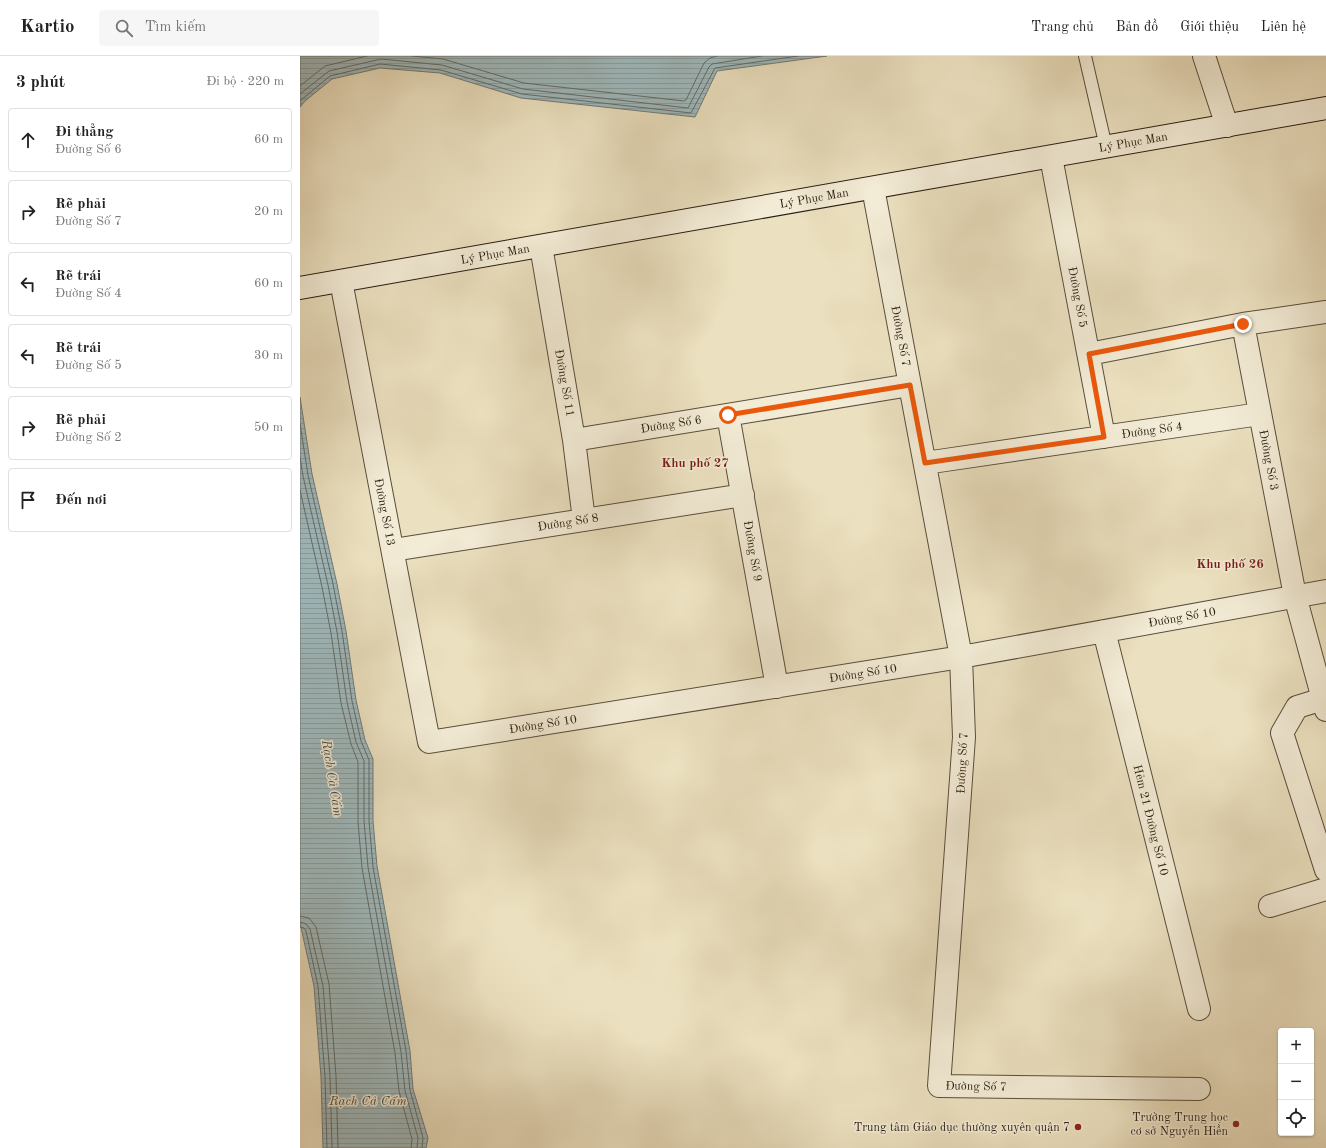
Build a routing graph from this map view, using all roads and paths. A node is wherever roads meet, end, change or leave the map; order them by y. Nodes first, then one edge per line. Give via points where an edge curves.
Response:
1 (1085, 56) edge
2 (1204, 56) edge
3 (1326, 108) edge
4 (1227, 126) junction
5 (1106, 147) junction
6 (1051, 156) junction
7 (873, 188) junction
8 (541, 246) junction
9 (341, 281) junction
10 (301, 288) edge
11 (1326, 312) edge
12 (1243, 324) junction
13 (1089, 354) junction
14 (910, 385) junction
15 (1260, 414) junction
16 (728, 415) junction
17 (1104, 437) junction
18 (574, 440) junction
19 (925, 463) junction
20 (743, 495) junction
21 (584, 520) junction
22 (393, 550) junction
23 (1326, 591) edge
24 (1295, 596) junction
25 (1104, 631) junction
26 (961, 657) junction
27 (777, 687) junction
28 (1324, 704) edge
29 (429, 742) joint
30 (1326, 870) edge
31 (1326, 889) edge
32 (1270, 906) dead end
33 (1199, 1009) dead end
34 (1199, 1089) dead end

1 - 5 lane
2 - 4 street
3 - 4 street, Lý Phục Man
4 - 5 street, Lý Phục Man
5 - 6 street, Lý Phục Man
6 - 7 street, Lý Phục Man
6 - 13 street, Đường Số 5
7 - 8 street, Lý Phục Man
7 - 14 street, Đường Số 7
8 - 9 street, Lý Phục Man
8 - 18 street, Đường Số 11
9 - 10 street, Lý Phục Man
9 - 22 street, Đường Số 13
11 - 12 street
12 - 13 street
12 - 15 street, Đường Số 3
13 - 17 street, Đường Số 5
14 - 16 street, Đường Số 6
14 - 19 street, Đường Số 7
15 - 17 street, Đường Số 4
15 - 24 street, Đường Số 3
16 - 18 street, Đường Số 6
16 - 20 street, Đường Số 9
17 - 19 street, Đường Số 4
18 - 21 street, Đường Số 11
19 - 26 street, Đường Số 7
20 - 21 street, Đường Số 8
20 - 27 street, Đường Số 9
21 - 22 street, Đường Số 8
22 - 29 street, Đường Số 13
23 - 24 street
24 - 25 street, Đường Số 10
24 - 28 street, Đường Số 3
25 - 26 street, Đường Số 10
25 - 33 street, Hẻm 21 Đường Số 10
26 - 27 street, Đường Số 10
26 - 34 street, Đường Số 7 via 964,737 939,1086
27 - 29 street, Đường Số 10
28 - 30 street via 1297,707 1282,733
31 - 32 street

